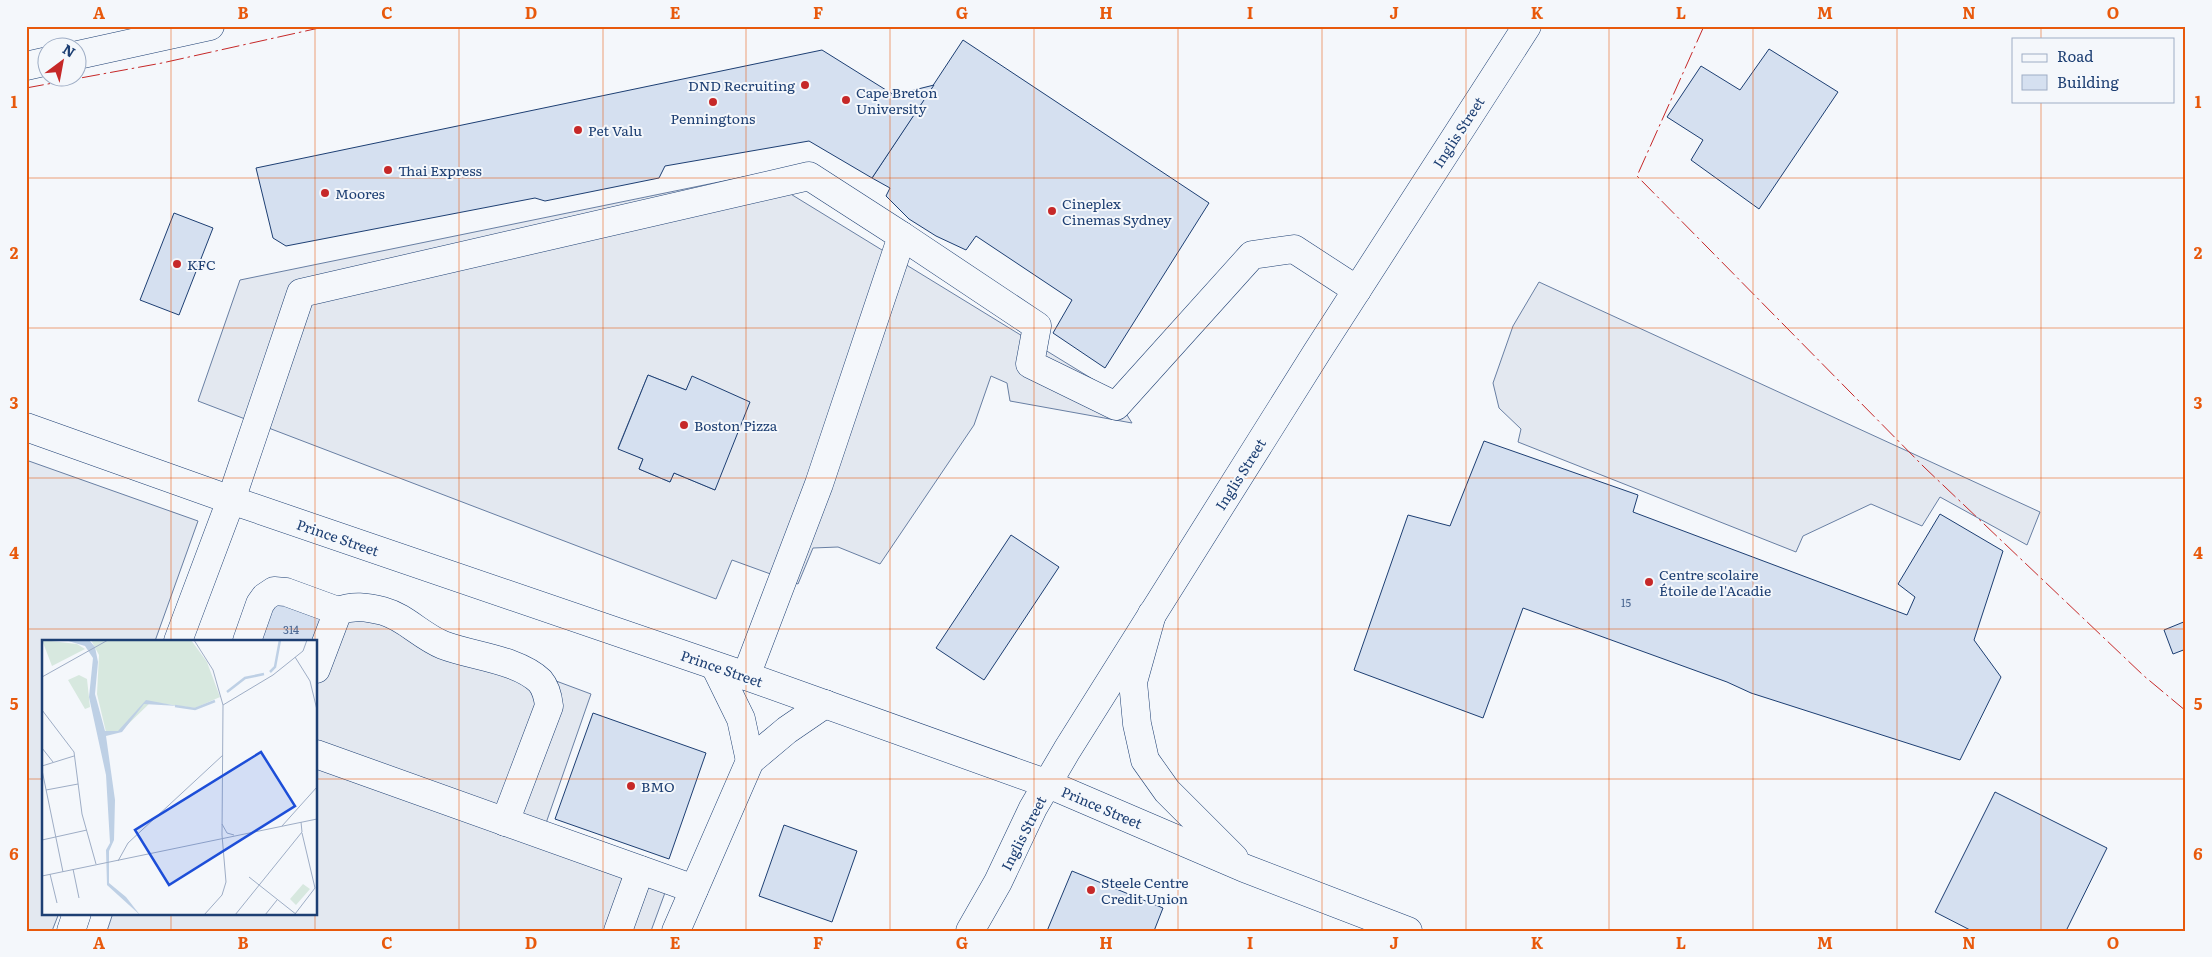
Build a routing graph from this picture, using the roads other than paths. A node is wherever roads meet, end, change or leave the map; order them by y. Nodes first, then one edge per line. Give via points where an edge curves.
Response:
1 (210, 26) edge
2 (1527, 26) edge
3 (88, 53) edge
4 (902, 236) junction
5 (1356, 290) junction
6 (26, 427) edge
7 (231, 500) junction
8 (338, 611) junction
9 (1152, 614) junction
10 (178, 640) edge
11 (247, 640) edge
12 (318, 664) edge
13 (715, 666) junction
14 (746, 676) junction
15 (825, 704) junction
16 (318, 755) edge
17 (750, 761) junction
18 (1048, 784) junction
19 (505, 822) junction
20 (1244, 868) junction
21 (640, 870) junction
22 (694, 889) junction
23 (77, 914) edge
24 (71, 931) edge
25 (618, 931) edge
26 (676, 931) edge
27 (970, 931) edge
28 (1408, 931) edge

1 - 3 main road
2 - 5 main road, Inglis Street
4 - 5 main road via 1037,326 1030,364 1116,406 1252,255 1294,249
4 - 7 main road via 809,176 301,293
4 - 14 main road via 819,484
5 - 9 main road, Inglis Street
6 - 7 main road, Prince Street
7 - 10 main road
7 - 13 main road, Prince Street
8 - 11 main road via 286,592 274,591 260,604
8 - 12 main road
8 - 19 main road via 349,606 384,611 443,645 508,664 540,681 547,692 549,706
9 - 18 main road, Inglis Street
9 - 20 main road via 1133,682 1145,760 1167,791
13 - 14 main road, Prince Street
13 - 17 main road via 742,718
14 - 15 main road, Prince Street
15 - 17 main road
15 - 18 main road, Prince Street
16 - 19 main road
17 - 22 main road
18 - 20 main road, Prince Street
18 - 27 main road, Inglis Street
19 - 21 main road
20 - 28 main road, Prince Street
21 - 22 main road
21 - 25 main road
22 - 26 main road
23 - 24 main road

